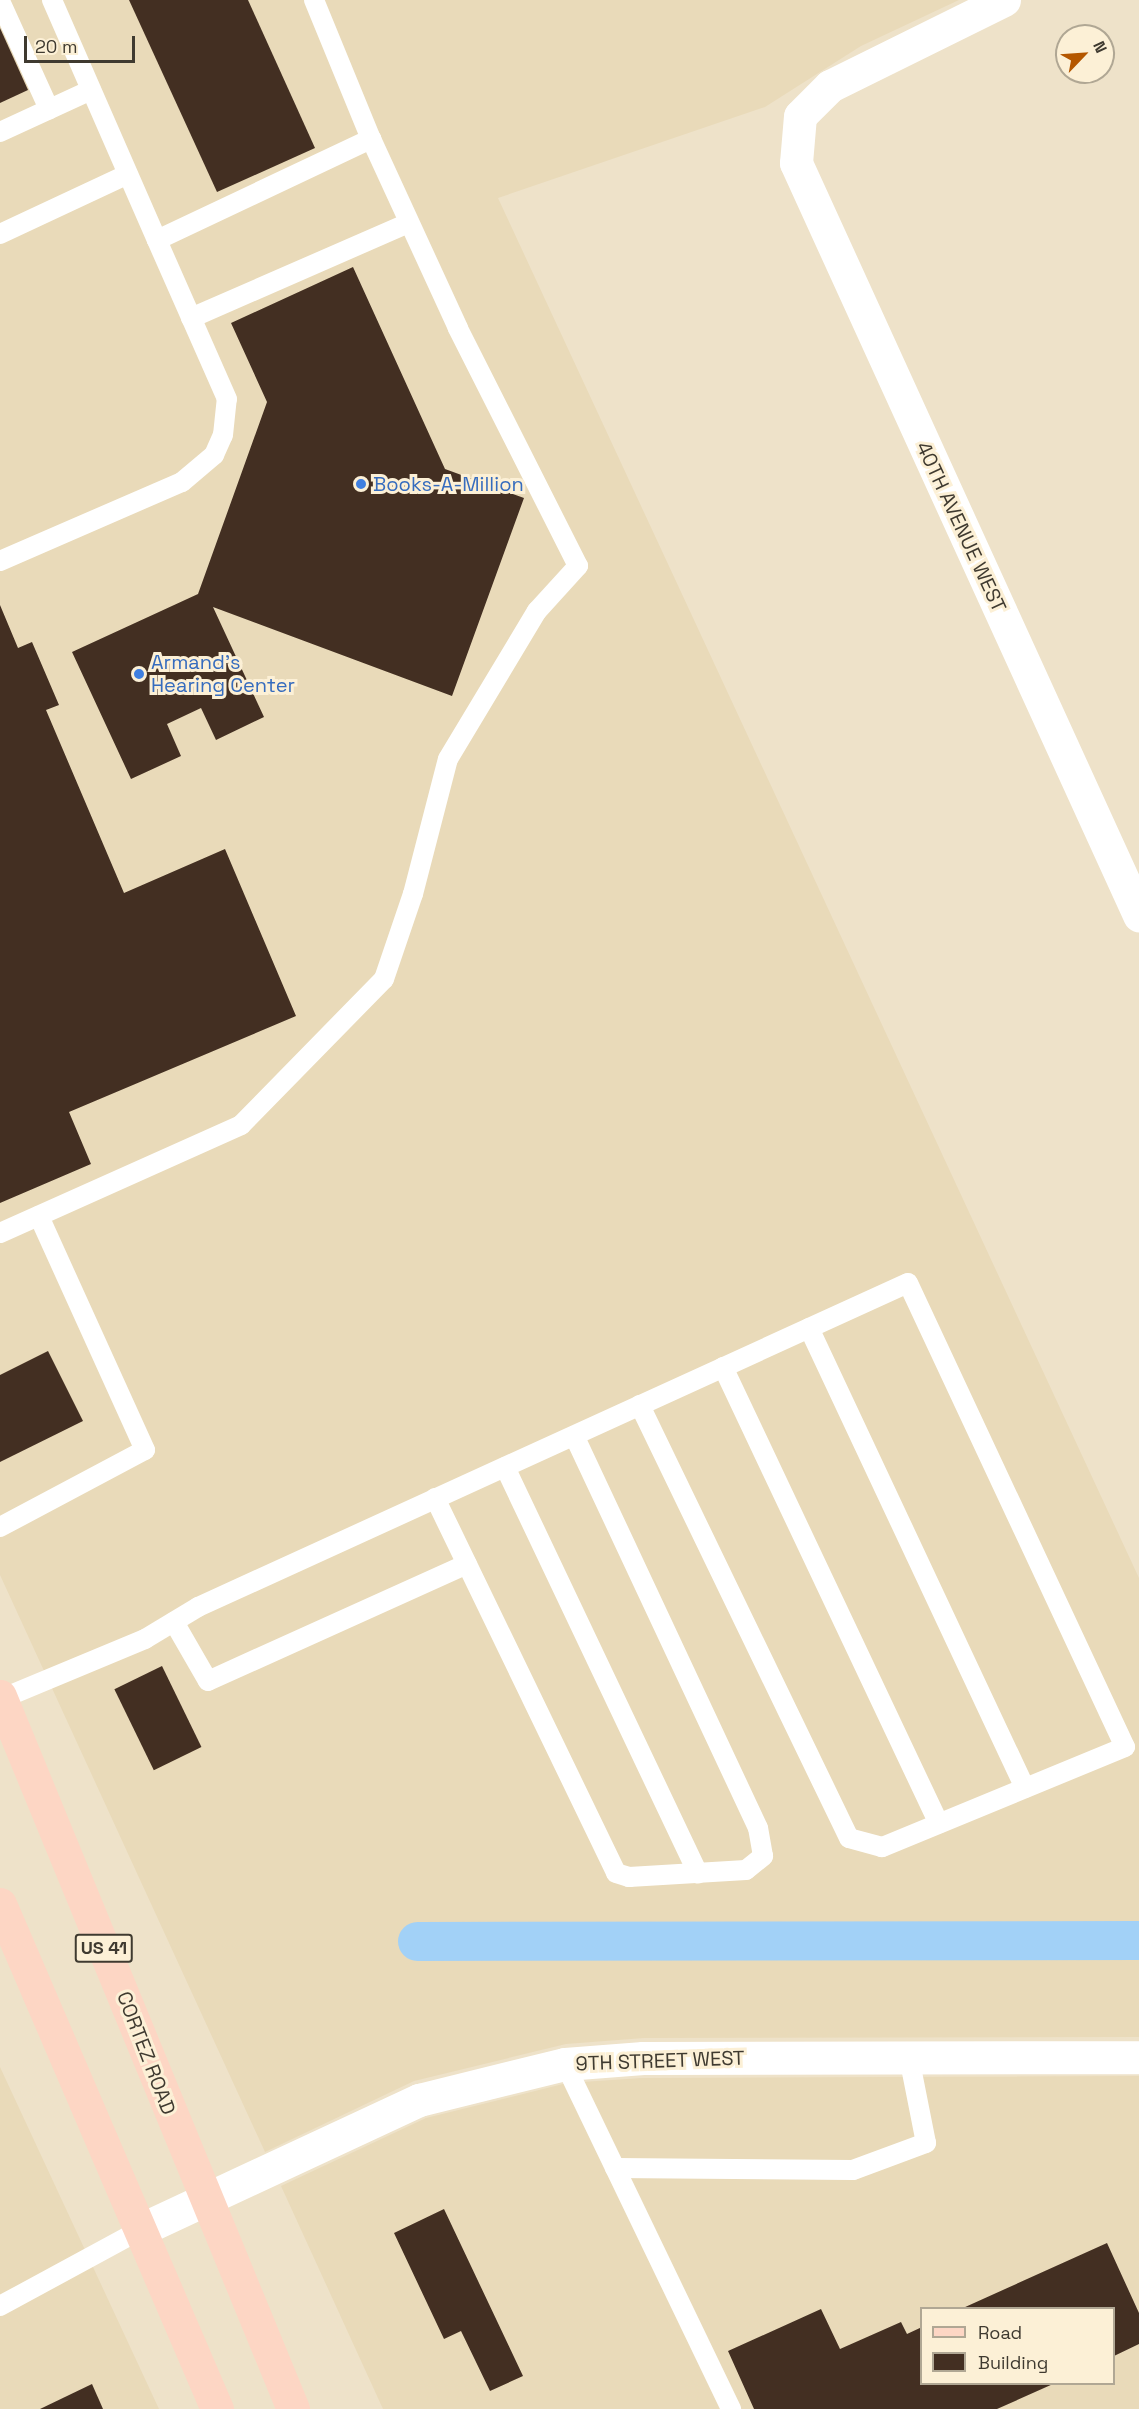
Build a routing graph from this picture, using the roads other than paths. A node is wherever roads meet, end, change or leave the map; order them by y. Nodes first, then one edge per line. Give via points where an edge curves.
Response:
1 (52, 0) edge
2 (314, 0) edge
3 (1004, 0) edge
4 (0, 1) edge
5 (91, 90) junction
6 (50, 109) junction
7 (0, 132) edge
8 (372, 138) junction
9 (128, 174) junction
10 (408, 223) junction
11 (0, 234) edge
12 (157, 240) junction
13 (191, 318) junction
14 (0, 561) edge
15 (1139, 915) edge
16 (39, 1216) junction
17 (0, 1233) edge
18 (809, 1328) junction
19 (723, 1367) junction
20 (640, 1405) junction
21 (574, 1436) junction
22 (505, 1467) junction
23 (435, 1498) junction
24 (1, 1524) edge
25 (467, 1564) junction
26 (174, 1622) junction
27 (1, 1698) edge
28 (1025, 1788) junction
29 (939, 1824) junction
30 (698, 1873) junction
31 (0, 1904) edge
32 (1139, 2056) edge
33 (909, 2057) junction
34 (565, 2064) junction
35 (615, 2168) junction
36 (204, 2201) junction
37 (142, 2229) junction
38 (0, 2306) edge
39 (217, 2409) edge
40 (293, 2409) edge
41 (731, 2409) edge

1 - 5 lane
2 - 8 lane
3 - 15 street, 40TH AVENUE WEST via 830,86 808,104 794,136 806,191
4 - 6 lane
5 - 6 lane
5 - 9 lane
6 - 7 lane
8 - 10 lane
8 - 12 lane
9 - 11 lane
9 - 12 lane
10 - 13 lane
10 - 16 lane via 578,566 537,611 448,759 413,894 384,979 241,1125
12 - 13 lane
13 - 14 lane via 227,399 223,435 214,455 182,482
16 - 17 lane
16 - 24 lane via 145,1450
18 - 19 lane
18 - 28 lane
18 - 28 lane via 908,1283 924,1315 1125,1747
19 - 20 lane
19 - 29 lane
20 - 21 lane
20 - 29 lane via 842,1828 866,1846 882,1847
21 - 22 lane
21 - 30 lane via 763,1844 763,1856 746,1870
22 - 23 lane
22 - 30 lane
23 - 25 lane
23 - 26 lane
25 - 26 lane via 208,1681
25 - 30 lane via 616,1874
26 - 27 lane
27 - 36 main road, CORTEZ ROAD / US 41
28 - 29 lane
31 - 37 main road
32 - 33 street, 9TH STREET WEST
33 - 34 street, 9TH STREET WEST via 643,2058
33 - 35 lane via 926,2144 853,2170
34 - 35 lane
34 - 36 street, 9TH STREET WEST via 419,2100
35 - 41 lane
36 - 37 street, 9TH STREET WEST
36 - 40 main road, CORTEZ ROAD / US 41
37 - 38 lane
37 - 39 main road

